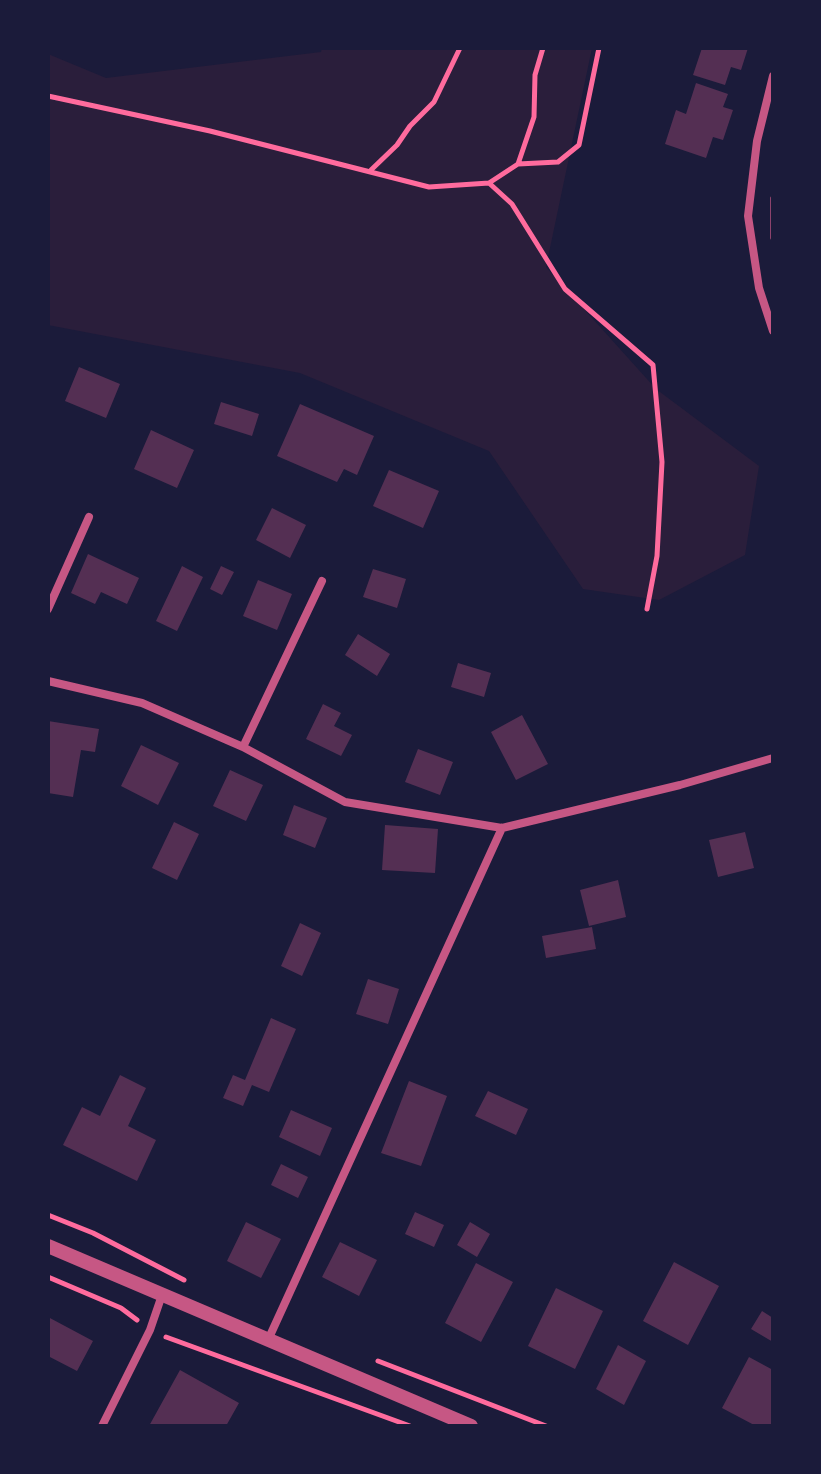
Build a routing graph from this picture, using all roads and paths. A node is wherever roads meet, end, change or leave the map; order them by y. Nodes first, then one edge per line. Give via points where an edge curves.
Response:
1 (460, 48) edge
2 (543, 48) edge
3 (599, 48) edge
4 (773, 76) edge
5 (48, 96) edge
6 (518, 164) junction
7 (371, 170) junction
8 (489, 183) junction
9 (773, 198) edge
10 (773, 238) edge
11 (773, 331) edge
12 (89, 517) dead end
13 (322, 581) dead end
14 (48, 609) edge
15 (647, 609) dead end
16 (48, 681) edge
17 (243, 747) junction
18 (773, 758) edge
19 (502, 828) junction
20 (48, 1246) edge
21 (48, 1277) edge
22 (162, 1295) junction
23 (150, 1330) junction
24 (267, 1341) junction
25 (102, 1426) edge
26 (410, 1426) edge
27 (471, 1426) edge

1 - 7 path via 434,102
2 - 6 path via 535,75 534,117
3 - 6 path via 579,145 558,162
4 - 11 street via 757,141 748,216 759,288
5 - 7 path
6 - 8 path
7 - 8 path via 429,187
8 - 15 path via 512,204 565,289 653,365 662,462 657,556
9 - 10 path
12 - 14 street
13 - 17 street
16 - 17 street via 142,703
17 - 19 street via 345,802
18 - 19 street
19 - 24 street
20 - 22 street
21 - 23 path via 121,1308
22 - 23 street
22 - 24 street
23 - 25 street
23 - 26 path
24 - 27 street

